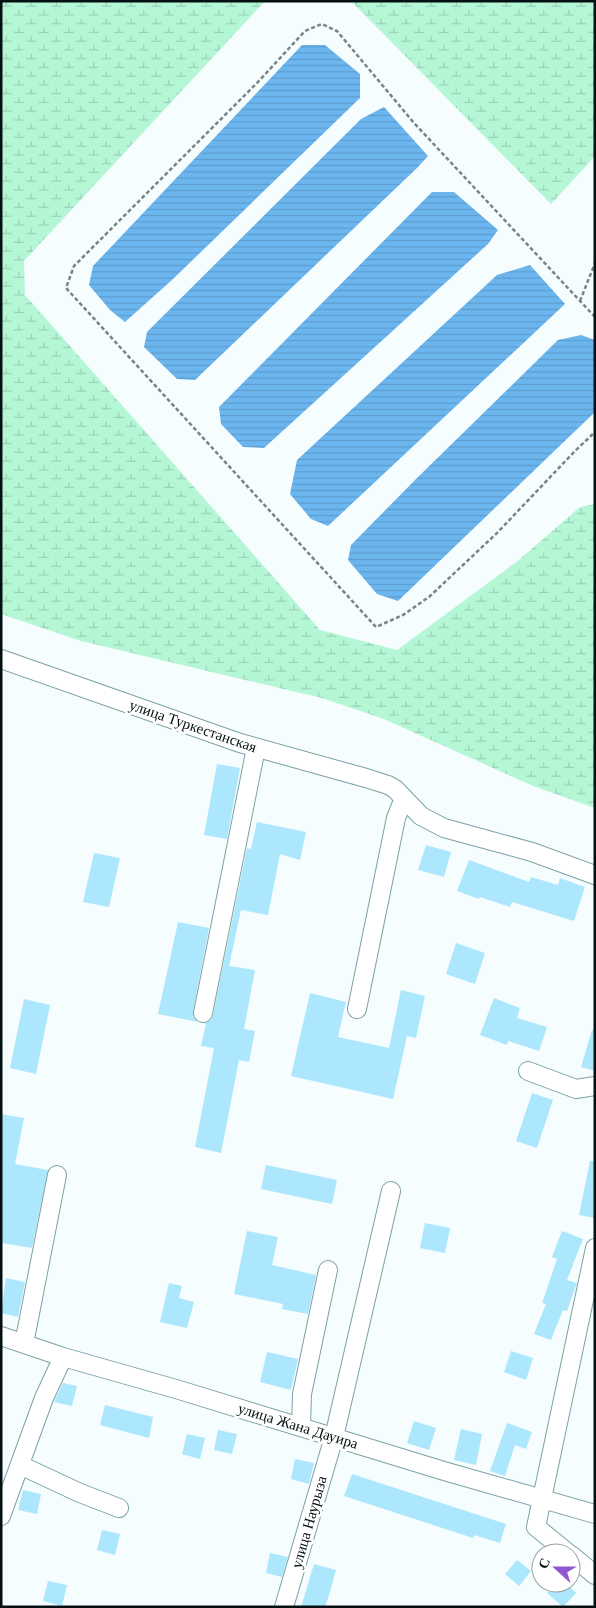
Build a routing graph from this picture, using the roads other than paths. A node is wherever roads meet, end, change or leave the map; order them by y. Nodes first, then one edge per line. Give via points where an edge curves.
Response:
1 (1, 659) edge
2 (256, 748) junction
3 (404, 798) junction
4 (595, 875) edge
5 (357, 1009) dead end
6 (203, 1013) dead end
7 (528, 1071) dead end
8 (595, 1086) edge
9 (57, 1175) dead end
10 (390, 1191) dead end
11 (595, 1248) edge
12 (328, 1270) dead end
13 (1, 1336) edge
14 (24, 1344) junction
15 (63, 1357) junction
16 (301, 1426) junction
17 (334, 1437) junction
18 (20, 1466) junction
19 (542, 1499) junction
20 (119, 1508) dead end
21 (595, 1514) edge
22 (1, 1516) edge
23 (556, 1543) edge
24 (581, 1563) edge
25 (595, 1575) edge
26 (284, 1607) edge

1 - 2 street, улица Туркестанская
2 - 3 street, улица Туркестанская via 388,785
2 - 6 street
3 - 4 street via 421,816 444,828 532,852
3 - 5 street via 396,818
7 - 8 street via 576,1088
9 - 14 street
10 - 17 street, улица Наурыза
11 - 19 street
12 - 16 street via 302,1394
13 - 14 street, улица Жана Дауира
14 - 15 street, улица Жана Дауира
15 - 16 street, улица Жана Дауира
15 - 18 street via 44,1398
16 - 17 street, улица Жана Дауира
17 - 19 street, улица Жана Дауира
17 - 26 street, улица Наурыза
18 - 20 street
18 - 22 street
19 - 21 street, улица Жана Дауира
19 - 23 street via 536,1527
24 - 25 street

